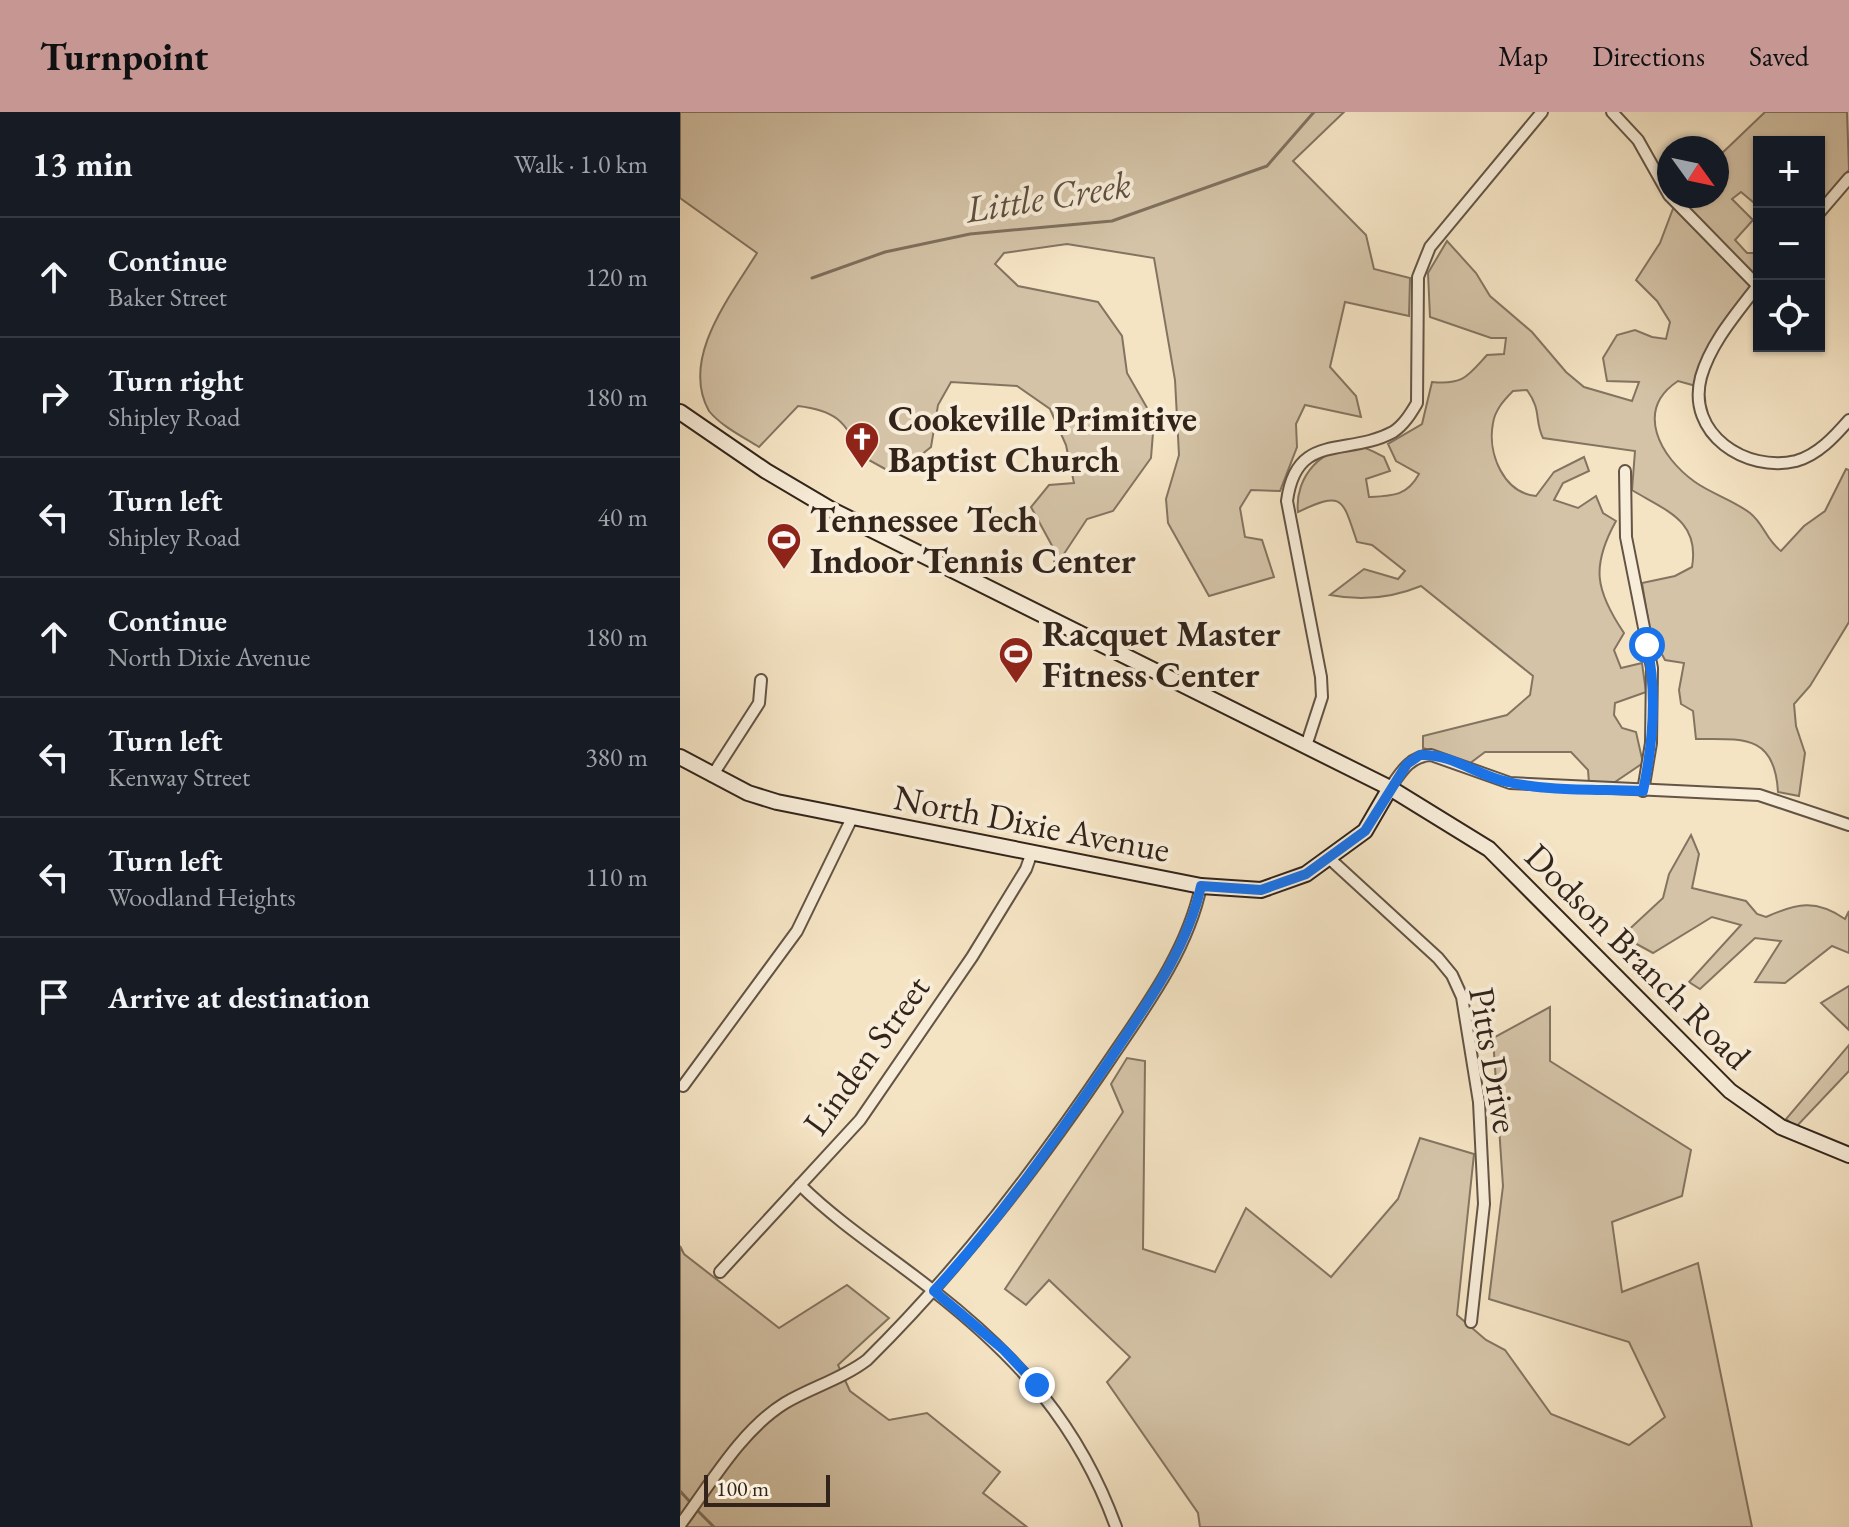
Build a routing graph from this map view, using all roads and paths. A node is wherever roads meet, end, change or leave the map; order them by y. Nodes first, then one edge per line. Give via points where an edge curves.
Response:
1 (1542, 112) edge
2 (1612, 112) edge
3 (1657, 173) edge
4 (1849, 178) edge
5 (1682, 208) edge
6 (1823, 208) edge
7 (1753, 280) edge
8 (1753, 292) edge
9 (680, 412) edge
10 (1849, 420) edge
11 (1625, 471) dead end
12 (761, 680) dead end
13 (1306, 746) junction
14 (680, 757) edge
15 (712, 776) junction
16 (1390, 788) junction
17 (1643, 791) junction
18 (852, 818) junction
19 (1849, 825) edge
20 (1032, 852) junction
21 (1330, 859) junction
22 (1201, 886) junction
23 (681, 1087) edge
24 (1849, 1155) edge
25 (800, 1185) junction
26 (720, 1272) dead end
27 (934, 1291) junction
28 (1471, 1322) dead end
29 (680, 1525) edge
30 (1116, 1527) edge

1 - 13 street via 1430,247 1418,277 1417,403 1406,420 1392,432 1303,459 1290,478 1287,501 1322,697
2 - 3 street via 1638,140
4 - 6 street
5 - 7 street
8 - 10 street via 1714,345 1700,380 1708,429 1747,460 1772,464 1799,460 1824,446
9 - 13 main road, Dodson Branch Road via 832,510
11 - 17 street via 1626,537 1652,668 1651,743
12 - 15 street via 759,703
13 - 16 main road, Dodson Branch Road
14 - 15 main road, North Dixie Avenue
15 - 18 main road, North Dixie Avenue via 748,793
16 - 17 street via 1407,764 1431,755 1510,783
16 - 21 main road, North Dixie Avenue via 1365,831
16 - 24 main road, Dodson Branch Road via 1489,849 1756,1112
17 - 19 street via 1759,795
18 - 20 main road, North Dixie Avenue
18 - 23 street via 797,931
20 - 22 main road, North Dixie Avenue
20 - 25 street, Linden Street via 972,957 868,1109
21 - 22 main road, North Dixie Avenue via 1261,890
21 - 28 street, Pitts Drive via 1438,958 1462,997 1479,1102 1484,1204
22 - 27 street via 1188,928 1151,999 1001,1213
25 - 26 street, Linden Street
25 - 27 street via 830,1214
27 - 29 street via 848,1375 784,1404 755,1428
27 - 30 street via 1004,1350 1051,1402

